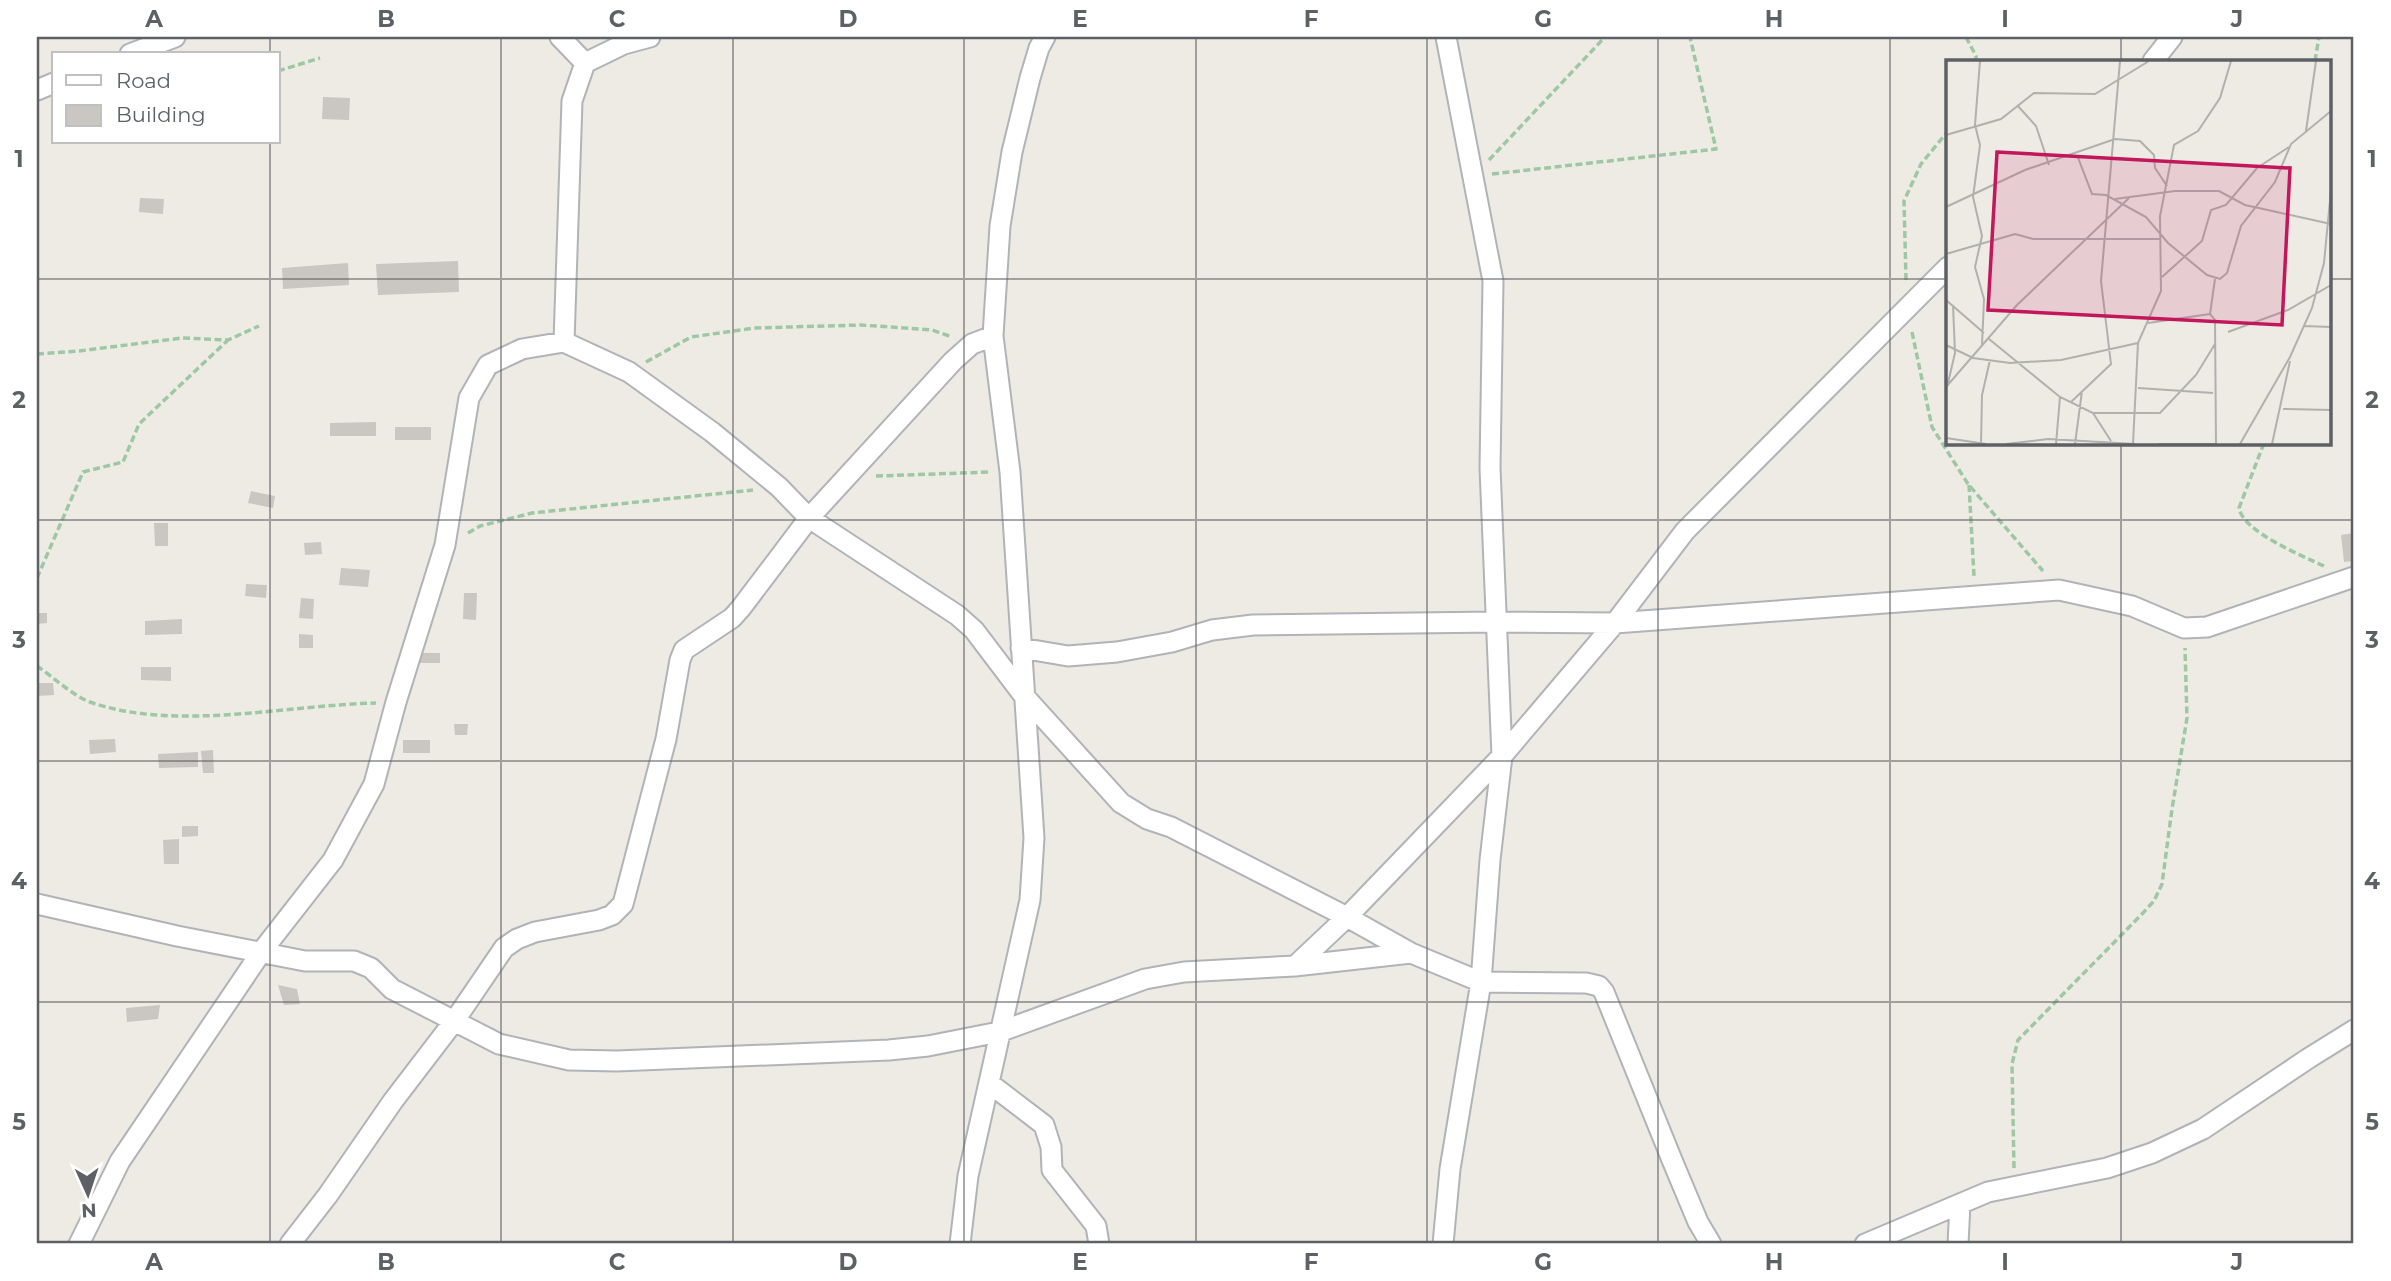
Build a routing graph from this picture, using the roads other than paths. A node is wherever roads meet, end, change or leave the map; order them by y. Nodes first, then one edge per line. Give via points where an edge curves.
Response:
1 (175, 37) edge
2 (560, 37) edge
3 (650, 37) edge
4 (1045, 37) edge
5 (1446, 37) edge
6 (2172, 37) edge
7 (135, 52) edge
8 (2154, 60) edge
9 (585, 63) junction
10 (1946, 269) edge
11 (993, 336) junction
12 (564, 342) junction
13 (809, 518) junction
14 (2351, 577) edge
15 (1495, 622) junction
16 (1615, 623) junction
17 (1021, 648) junction
18 (1024, 696) junction
19 (1502, 755) junction
20 (37, 904) edge
21 (1347, 917) junction
22 (262, 951) junction
23 (1411, 953) junction
24 (1295, 966) junction
25 (1482, 982) junction
26 (455, 1020) junction
27 (2354, 1030) edge
28 (999, 1032) junction
29 (989, 1083) junction
30 (1960, 1204) junction
31 (79, 1244) edge
32 (290, 1244) edge
33 (960, 1244) edge
34 (1099, 1244) edge
35 (1443, 1244) edge
36 (1711, 1244) edge
37 (1865, 1244) edge
38 (1958, 1244) edge

1 - 7 street
2 - 9 street
3 - 9 street
4 - 11 street via 1012,152 1000,226
5 - 15 street via 1493,281 1490,468
6 - 8 street
9 - 12 street via 572,101
10 - 16 street via 1685,531
11 - 13 street via 972,344
11 - 17 street via 1010,471
12 - 13 street via 629,372 712,432
12 - 22 street via 522,349 488,365 469,398 445,545 373,784 333,860
13 - 18 street via 957,615 974,630
13 - 26 street via 732,618 684,650 623,904 599,920 517,939 504,948
14 - 16 street via 2207,627 2184,628 2132,606 2059,590
15 - 16 street
15 - 17 street via 1253,625 1117,652 1068,656
15 - 19 street
16 - 19 street
17 - 18 street
18 - 21 street via 1121,803
18 - 28 street via 1034,838 1030,900
19 - 21 street
19 - 25 street
20 - 22 street
21 - 23 street
21 - 24 street
22 - 26 street via 305,961 354,961 371,968 392,989
22 - 31 street via 120,1161
23 - 24 street
23 - 25 street
24 - 28 street via 1184,972 1145,979
25 - 35 street via 1450,1169
25 - 36 street via 1586,982 1604,992
26 - 28 street via 499,1044 569,1060 889,1050
26 - 32 street
27 - 30 street via 2203,1129 2152,1153 2107,1168 1988,1192
28 - 29 street
29 - 33 street via 968,1176
29 - 34 street via 1044,1125 1052,1171 1096,1226
30 - 37 street
30 - 38 street

